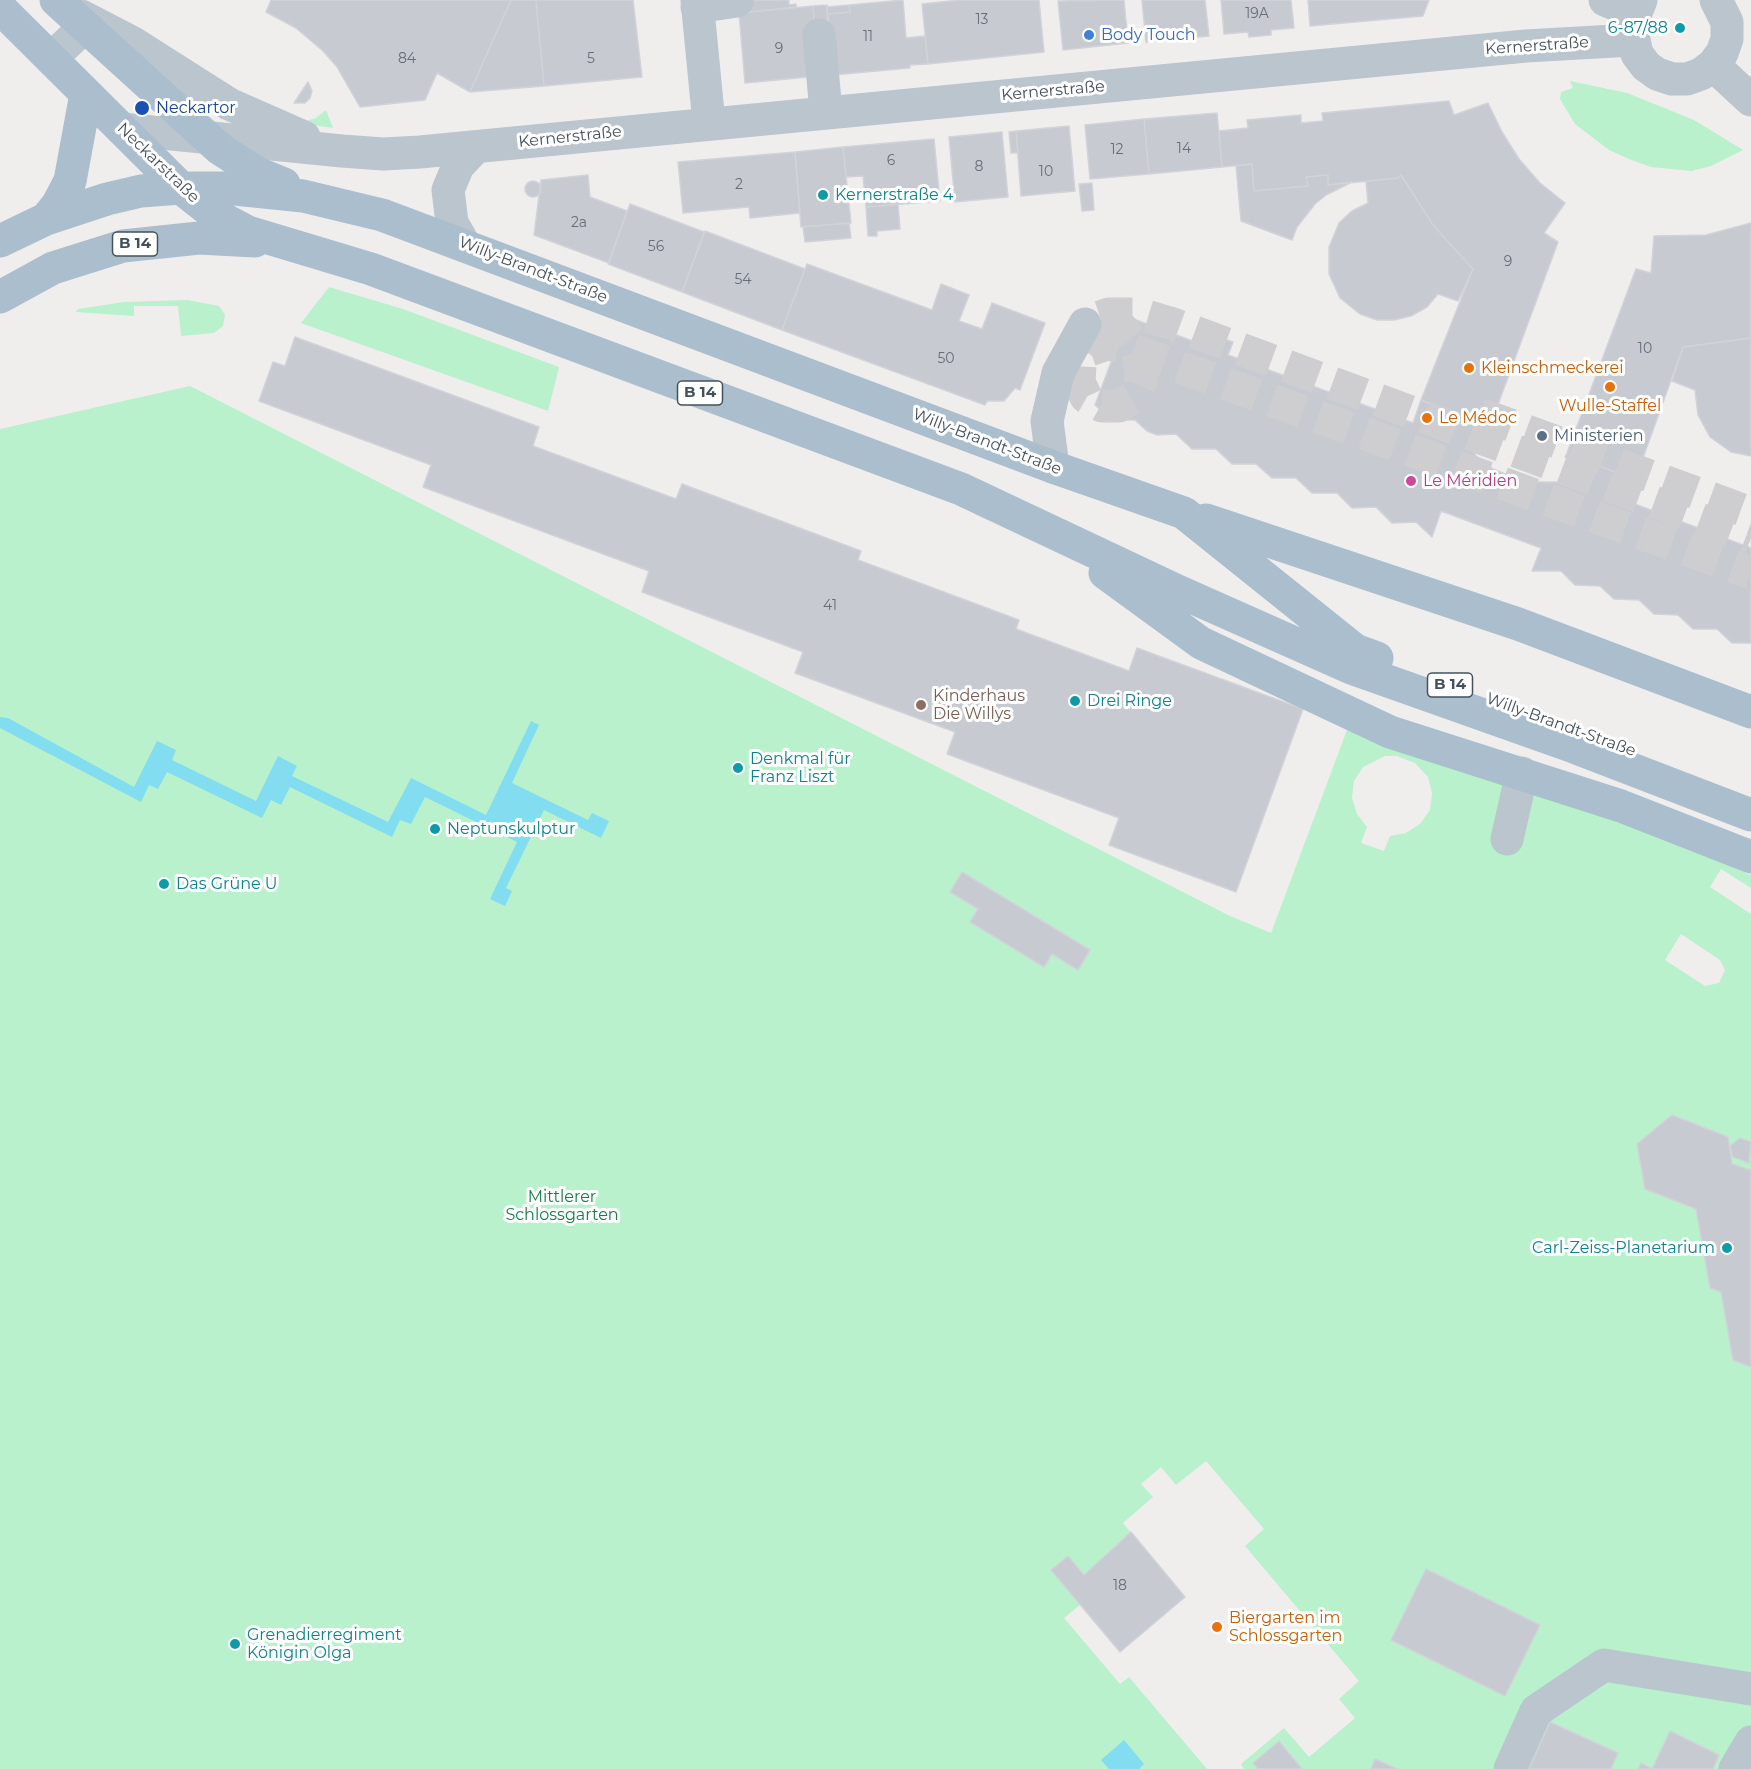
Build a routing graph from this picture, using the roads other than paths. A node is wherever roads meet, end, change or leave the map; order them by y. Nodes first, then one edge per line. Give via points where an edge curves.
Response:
1 (737, 1) edge
2 (697, 3) edge
3 (0, 8) edge
4 (69, 8) edge
5 (1628, 13) edge
6 (1731, 32) edge
7 (819, 35) dead end
8 (52, 58) junction
9 (86, 94) junction
10 (1751, 100) edge
11 (826, 112) junction
12 (709, 123) junction
13 (122, 129) junction
14 (205, 137) junction
15 (476, 147) junction
16 (342, 151) junction
17 (181, 188) junction
18 (337, 202) junction
19 (46, 219) junction
20 (0, 241) edge
21 (281, 244) junction
22 (465, 244) junction
23 (0, 297) edge
24 (1085, 324) tunnel mouth
25 (1053, 467) junction
26 (1184, 513) junction
27 (1040, 526) junction
28 (1751, 712) edge
29 (1503, 722) junction
30 (1522, 773) junction
31 (1751, 794) edge
32 (1621, 806) junction
33 (1751, 815) edge
34 (1507, 839) dead end
35 (1751, 857) edge
36 (1751, 1689) edge
37 (1751, 1742) edge
38 (1510, 1769) edge
39 (1735, 1769) edge

1 - 2 street
2 - 12 street
3 - 8 main road, Neckarstraße
4 - 8 street
4 - 14 main road
4 - 16 street, Kernerstraße via 239,109
5 - 6 street via 1637,54 1657,74 1672,79 1701,74
5 - 11 street, Kernerstraße via 1526,46
6 - 10 street
7 - 11 street
8 - 9 main road, Neckarstraße
9 - 13 main road, Neckarstraße
9 - 19 main road via 70,181
11 - 12 street, Kernerstraße
12 - 15 street, Kernerstraße
13 - 14 street, Kernerstraße
13 - 17 main road, Neckarstraße
14 - 16 street, Kernerstraße
14 - 18 main road via 257,173
15 - 16 street, Kernerstraße via 383,154
15 - 22 street via 458,166 448,190 452,223
17 - 18 main road, Willy-Brandt-Straße / B 14 via 263,190
17 - 19 main road, B 14 via 106,198
17 - 21 main road, Neckarstraße via 230,223
18 - 22 main road, Willy-Brandt-Straße / B 14
19 - 20 main road, B 14
21 - 23 main road, B 14 via 200,238 123,246 53,268
21 - 27 main road, Willy-Brandt-Straße / B 14 via 371,269 961,489
22 - 25 main road, Willy-Brandt-Straße / B 14
24 - 25 street via 1068,350 1047,421
25 - 26 main road, Willy-Brandt-Straße / B 14
26 - 28 main road via 1518,624
26 - 31 main road, Willy-Brandt-Straße / B 14 via 1355,650
27 - 29 main road, Willy-Brandt-Straße / B 14 via 1351,668
27 - 30 main road via 1201,643 1390,732
29 - 32 main road
29 - 33 main road, Willy-Brandt-Straße / B 14
30 - 32 main road
30 - 34 street
32 - 35 main road
36 - 38 street via 1604,1665 1536,1711
37 - 39 street

